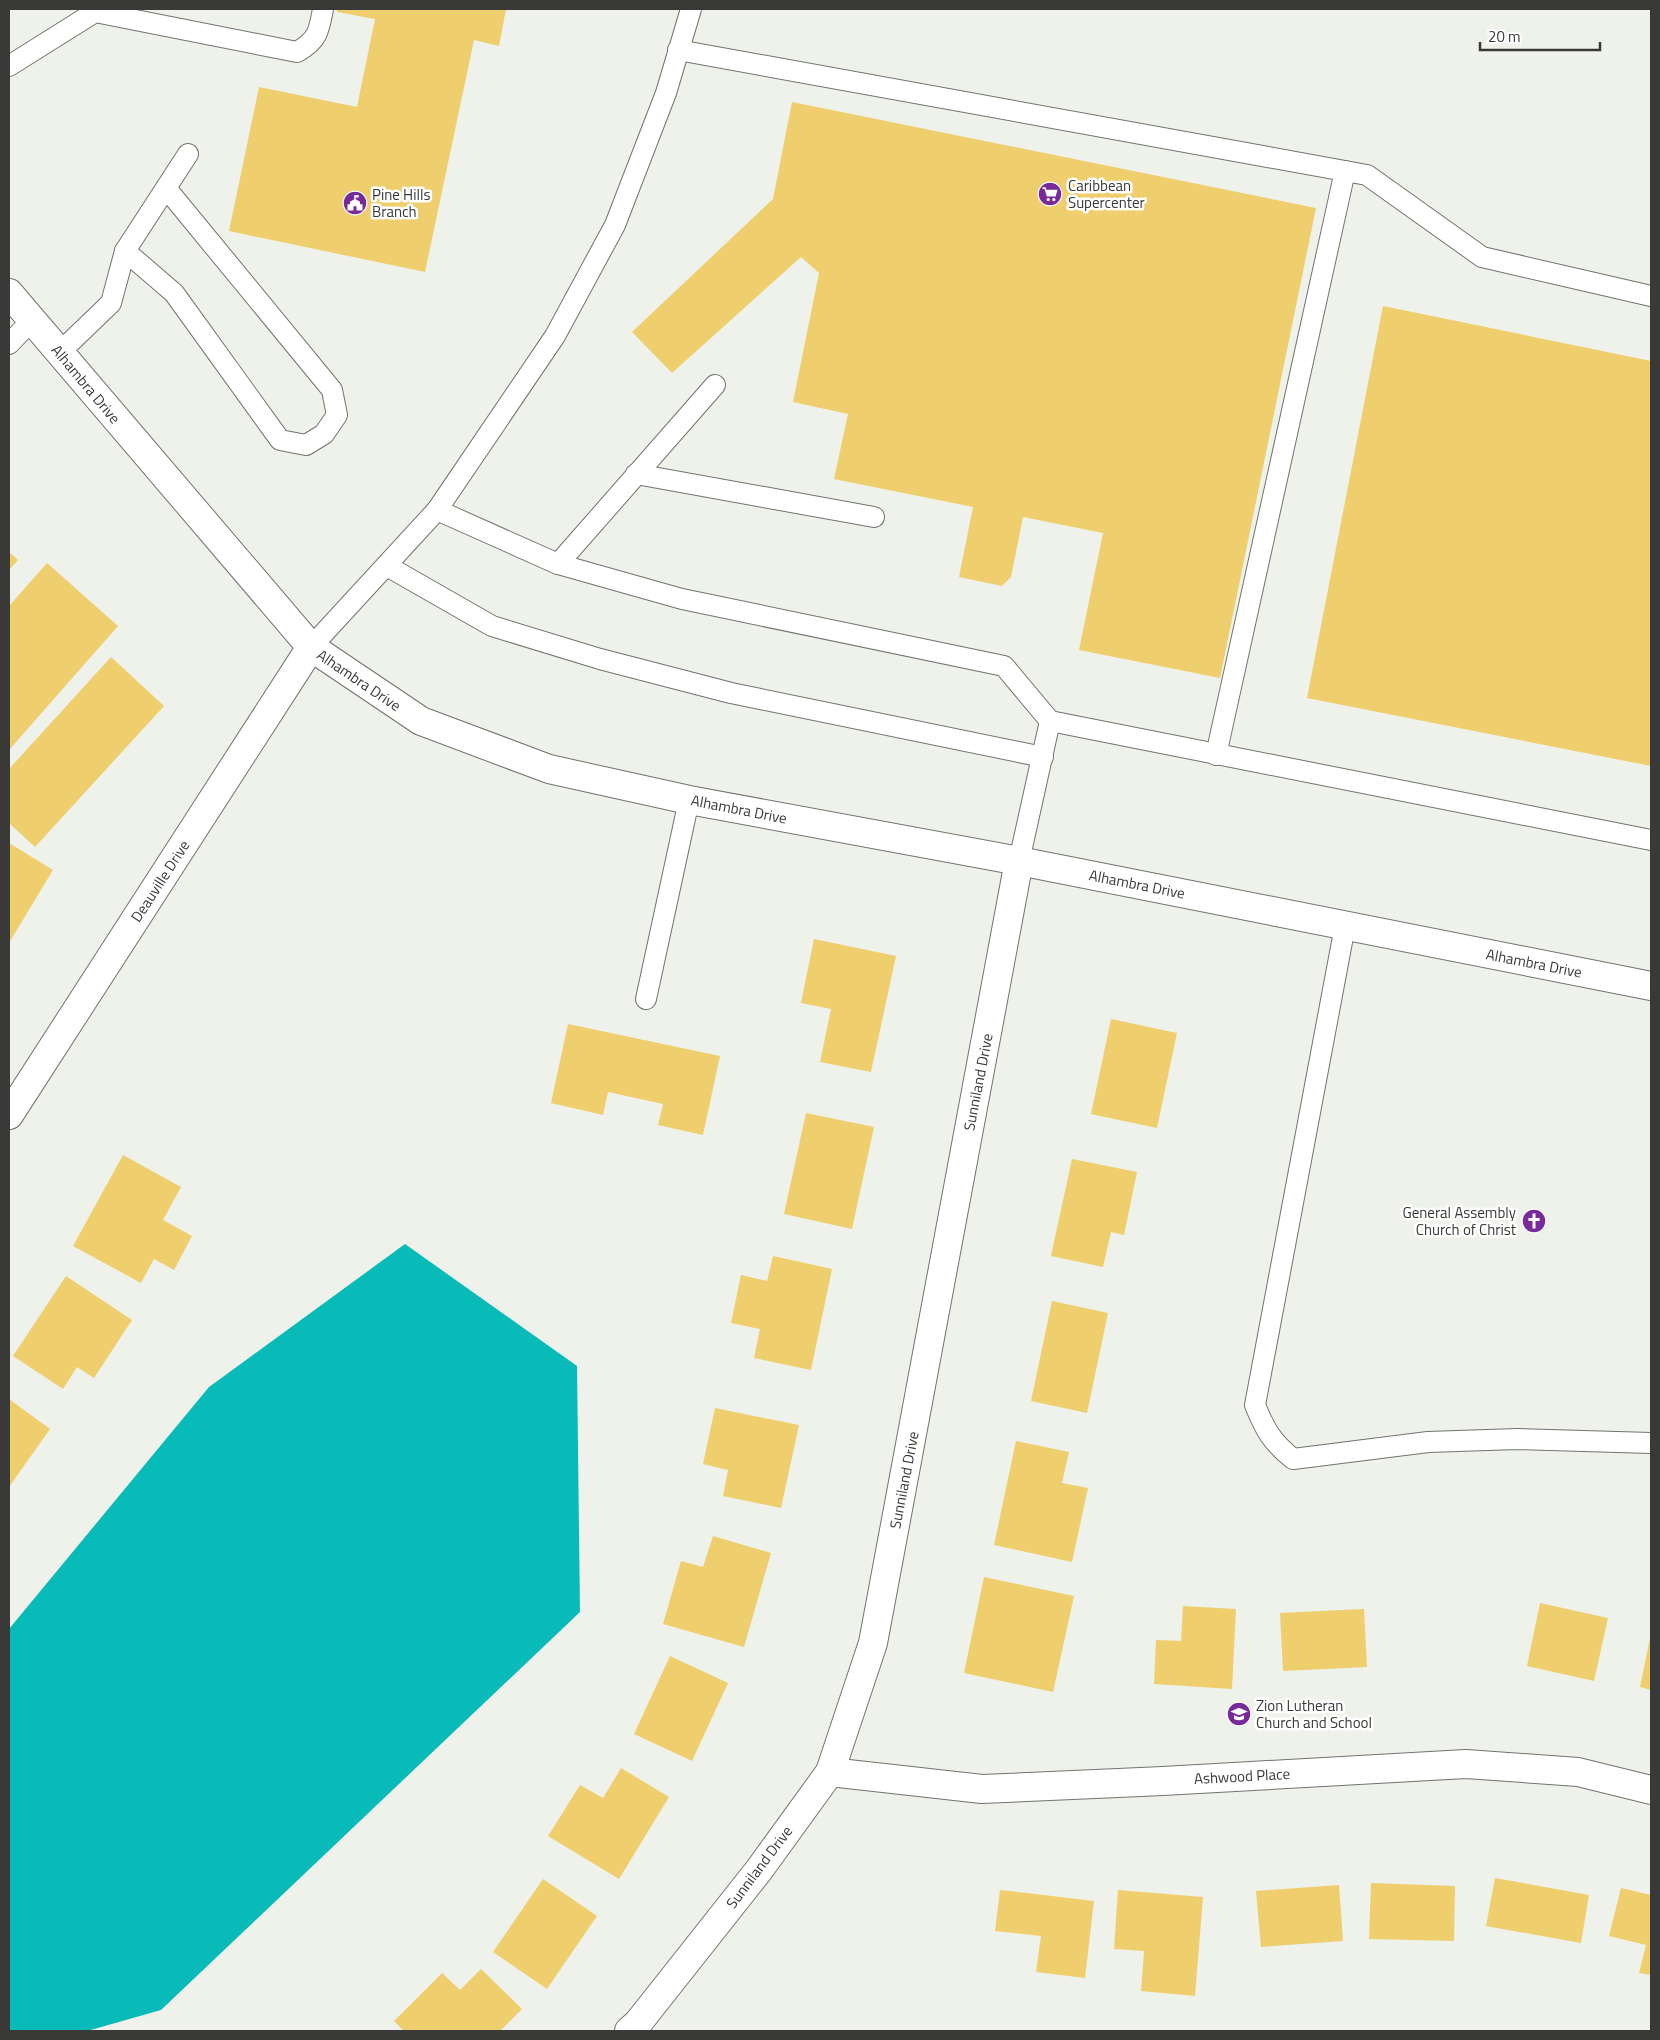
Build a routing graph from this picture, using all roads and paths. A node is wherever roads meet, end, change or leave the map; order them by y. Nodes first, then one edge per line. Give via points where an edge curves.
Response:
1 (323, 9) edge
2 (691, 9) edge
3 (678, 50) junction
4 (9, 66) edge
5 (188, 154) dead end
6 (1345, 171) junction
7 (166, 188) junction
8 (125, 251) junction
9 (9, 293) edge
10 (1651, 296) edge
11 (32, 320) junction
12 (9, 344) edge
13 (59, 353) junction
14 (715, 385) dead end
15 (636, 474) junction
16 (436, 510) junction
17 (874, 517) dead end
18 (558, 564) junction
19 (387, 566) junction
20 (311, 647) junction
21 (1050, 721) junction
22 (1216, 755) junction
23 (1042, 757) junction
24 (690, 800) junction
25 (1651, 840) edge
26 (1019, 861) junction
27 (1345, 926) junction
28 (1651, 986) edge
29 (646, 999) dead end
30 (9, 1115) edge
31 (1651, 1443) edge
32 (830, 1772) junction
33 (1651, 1790) edge
34 (638, 2029) edge

1 - 4 lane via 317,36 310,45 297,52 95,12
2 - 3 lane
3 - 6 lane
3 - 16 lane via 666,93 615,226 554,336
5 - 7 lane
6 - 10 lane via 1367,175 1482,257
6 - 22 lane
7 - 8 lane
7 - 8 lane via 332,390 338,414 324,434 306,445 280,440 174,294
8 - 13 lane via 111,303
9 - 11 street, Alhambra Drive
11 - 12 lane
11 - 13 street, Alhambra Drive
13 - 20 street, Alhambra Drive
14 - 15 lane
15 - 17 lane
15 - 18 lane
16 - 18 lane
16 - 19 lane
18 - 21 lane via 682,599 1004,666
19 - 20 lane
19 - 23 lane via 492,626 600,659 731,693
20 - 24 street, Alhambra Drive via 420,721 549,769
20 - 30 street, Deauville Drive
21 - 22 lane
21 - 23 lane
22 - 25 lane
23 - 26 lane
24 - 26 street, Alhambra Drive
24 - 29 lane
26 - 27 street, Alhambra Drive
26 - 32 street, Sunniland Drive via 874,1642
27 - 28 street, Alhambra Drive
27 - 31 lane via 1255,1405 1264,1428 1276,1445 1293,1459 1428,1442 1517,1439
32 - 33 street, Ashwood Place via 982,1788 1466,1764 1578,1772
32 - 34 street, Sunniland Drive

